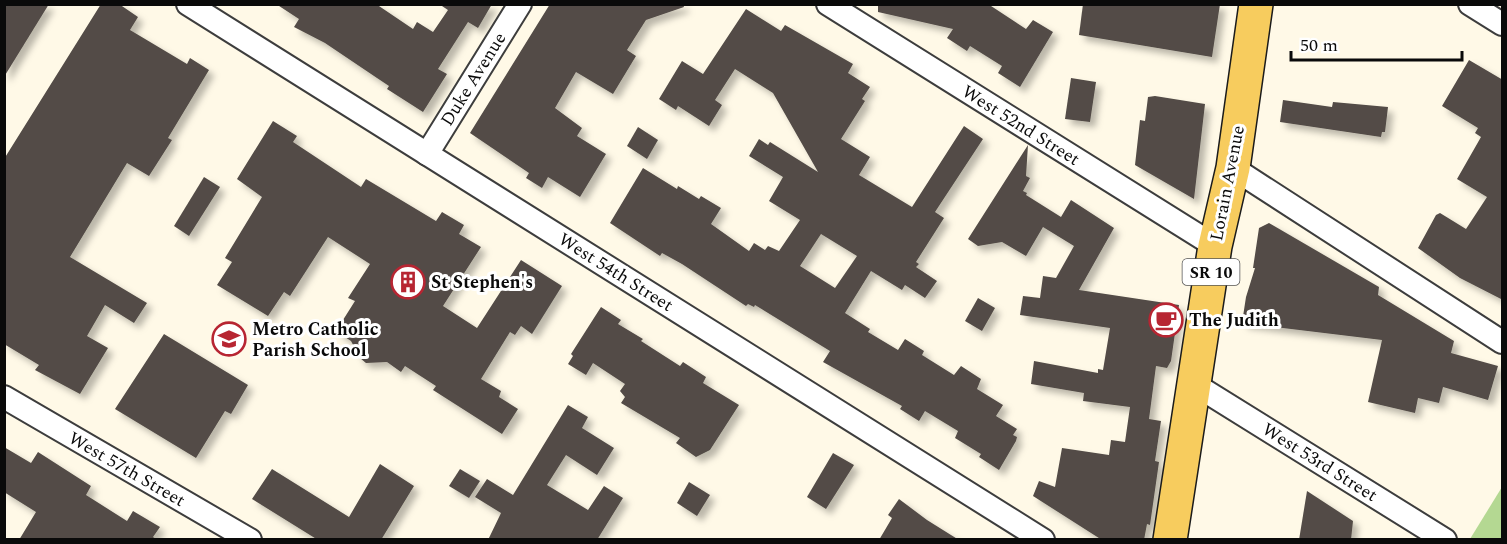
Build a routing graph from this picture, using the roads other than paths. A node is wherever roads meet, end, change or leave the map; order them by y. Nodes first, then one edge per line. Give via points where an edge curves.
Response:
1 (188, 4) edge
2 (520, 4) edge
3 (828, 4) edge
4 (1256, 4) edge
5 (1470, 4) edge
6 (1503, 24) edge
7 (427, 154) junction
8 (1233, 168) junction
9 (1215, 246) junction
10 (1503, 342) edge
11 (1194, 384) junction
12 (4, 397) edge
13 (250, 540) edge
14 (1043, 540) edge
15 (1170, 540) edge
16 (1445, 540) edge

1 - 7 street, West 54th Street
2 - 7 street, Duke Avenue
3 - 9 street, West 52nd Street
4 - 8 main road, Lorain Avenue / SR 10
5 - 6 street
7 - 14 street, West 54th Street
8 - 9 main road, Lorain Avenue / SR 10
8 - 10 street
9 - 11 main road, Lorain Avenue / SR 10
11 - 15 main road, Lorain Avenue / SR 10
11 - 16 street, West 53rd Street
12 - 13 street, West 57th Street

